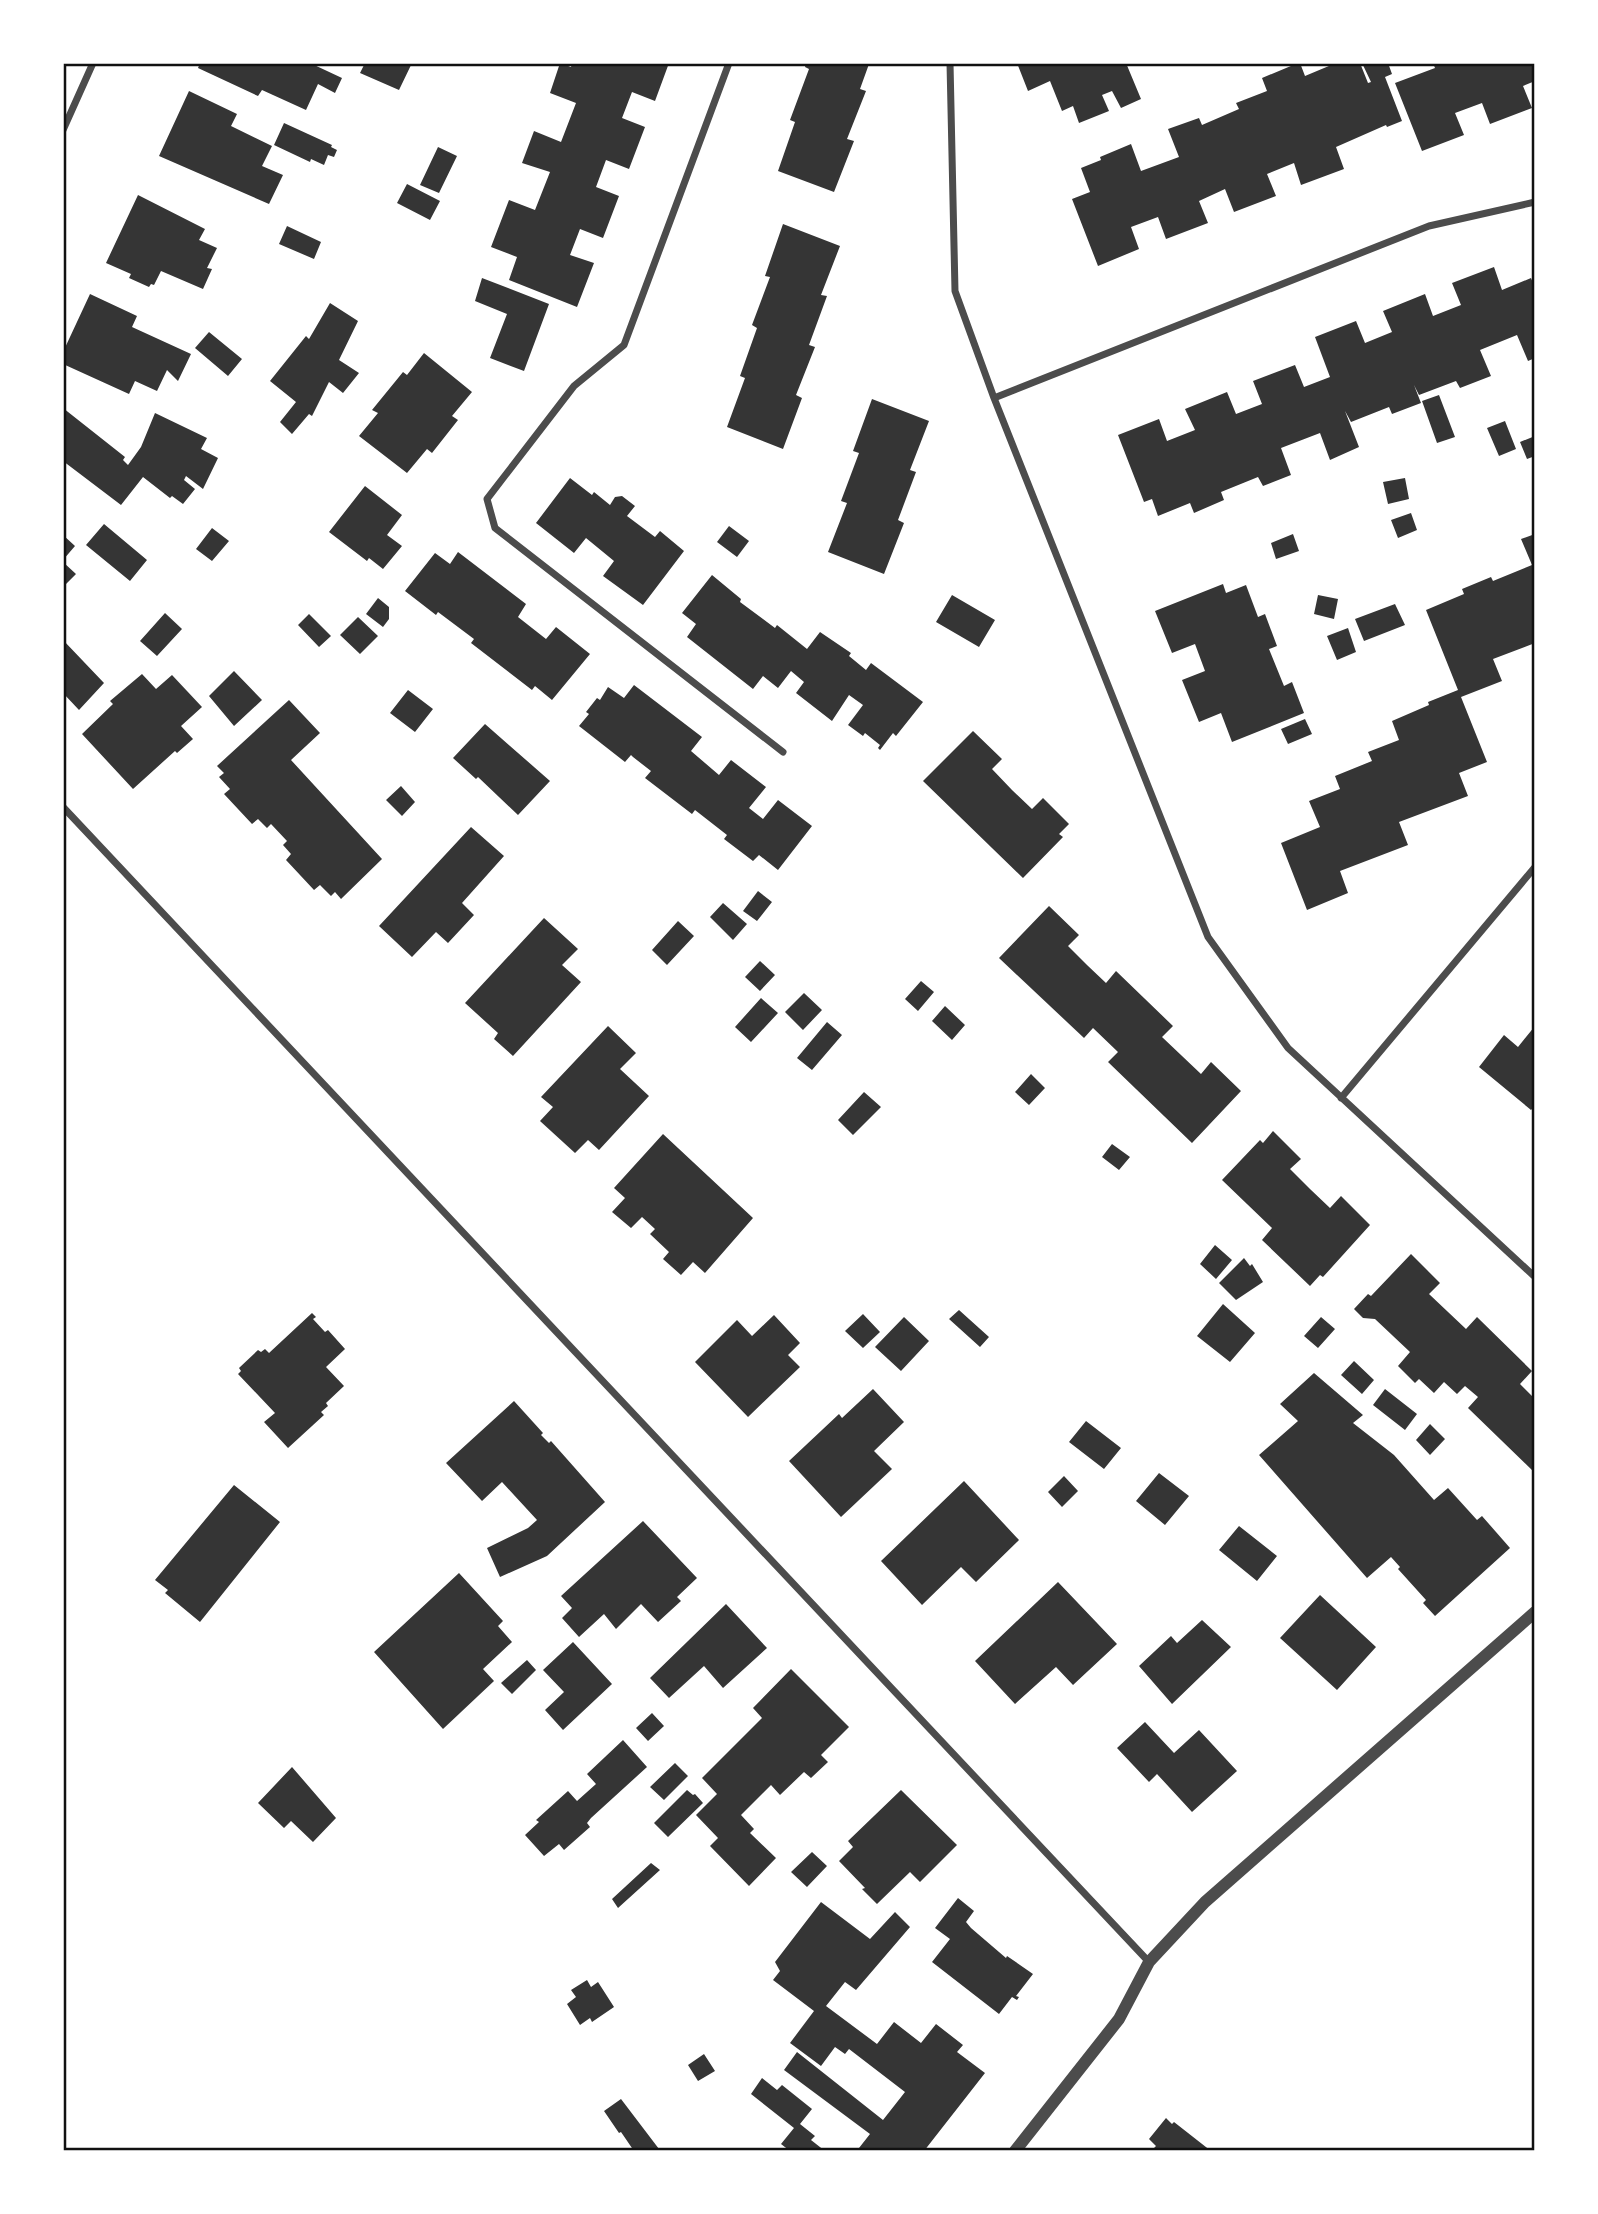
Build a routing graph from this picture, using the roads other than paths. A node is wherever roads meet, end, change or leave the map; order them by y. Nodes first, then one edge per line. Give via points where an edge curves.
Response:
1 (93, 63) edge
2 (729, 63) edge
3 (950, 63) edge
4 (63, 130) edge
5 (1535, 202) edge
6 (994, 398) junction
7 (783, 752) dead end
8 (63, 807) edge
9 (1535, 867) edge
10 (1341, 1098) junction
11 (1535, 1277) edge
12 (1535, 1612) edge
13 (1149, 1962) junction
14 (1015, 2151) edge

1 - 4 street
2 - 7 street via 624,345 574,386 487,499 495,528
3 - 6 street via 955,291
5 - 6 street via 1429,226
6 - 10 street via 1208,937 1288,1048
8 - 13 street
9 - 10 street
10 - 11 street
12 - 13 street via 1205,1902
13 - 14 street via 1119,2020

